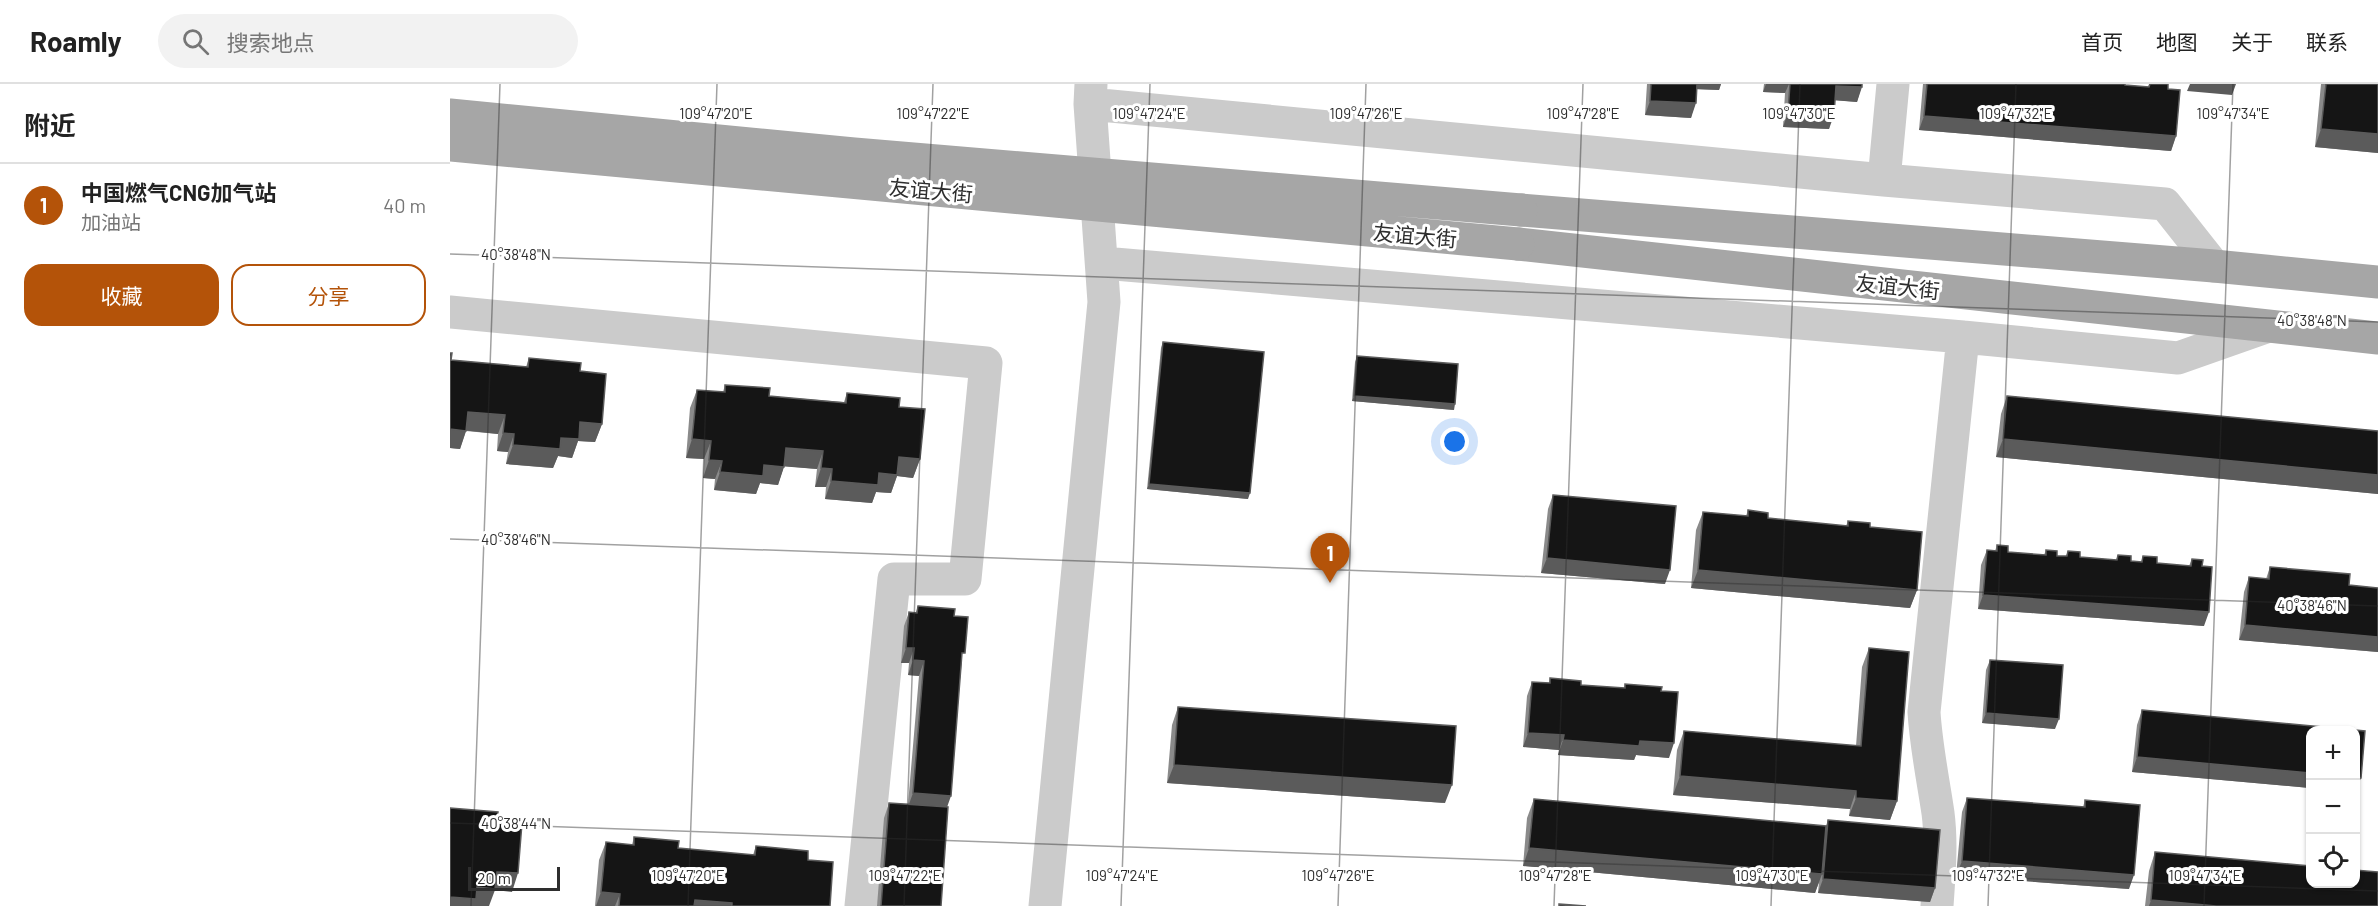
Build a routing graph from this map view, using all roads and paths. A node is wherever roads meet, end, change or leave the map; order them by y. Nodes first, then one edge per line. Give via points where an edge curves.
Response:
1 (1893, 84) edge
2 (1090, 94) edge
3 (450, 115) edge
4 (450, 145) edge
5 (1884, 180) junction
6 (1103, 263) junction
7 (2214, 266) junction
8 (2378, 282) edge
9 (450, 312) edge
10 (2266, 327) junction
11 (1963, 337) junction
12 (2370, 342) edge
13 (861, 906) edge
14 (1045, 906) edge
15 (1937, 906) edge

1 - 5 street
2 - 5 street
2 - 6 street
3 - 7 main road, 友谊大街, bridge via 842,153
4 - 10 main road, 友谊大街, bridge via 1518,244
5 - 7 street via 2165,204
6 - 11 street
6 - 14 street via 1104,302
7 - 8 main road, 友谊大街
9 - 13 street via 986,363 965,579 894,579
10 - 11 street via 2178,358
10 - 12 main road, 友谊大街
11 - 15 street via 1924,712 1938,814

